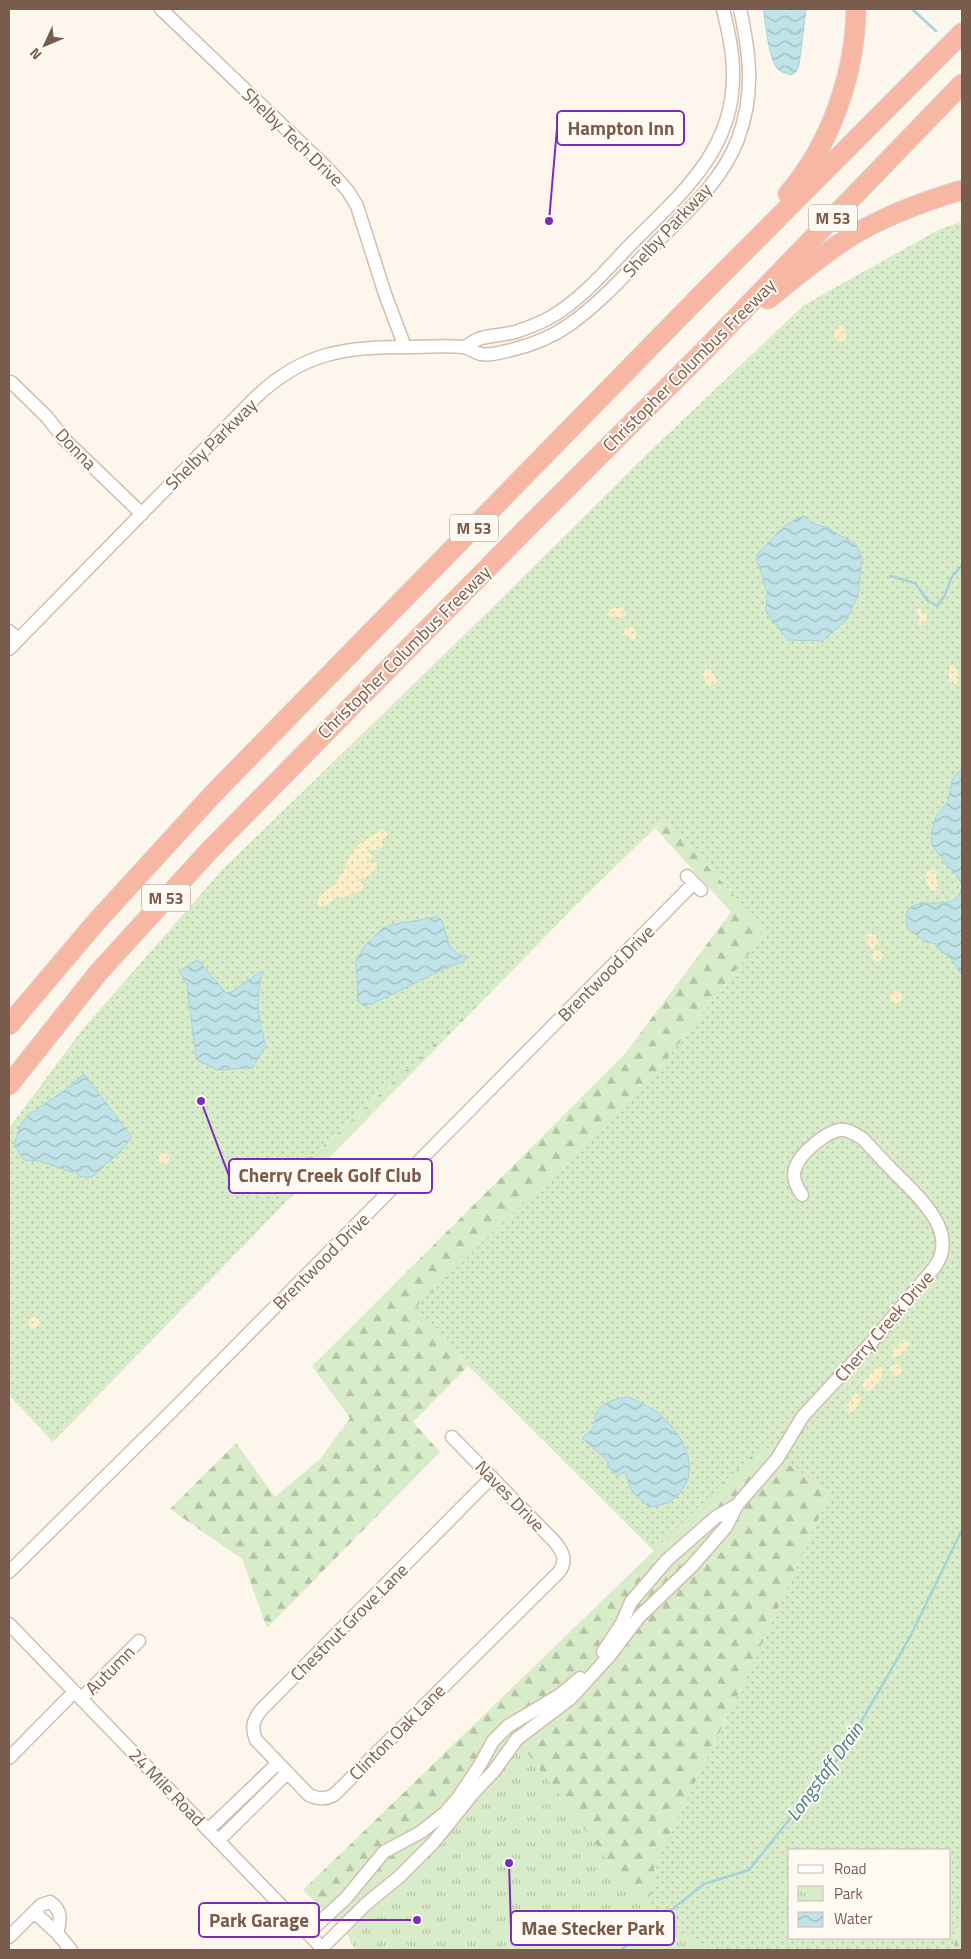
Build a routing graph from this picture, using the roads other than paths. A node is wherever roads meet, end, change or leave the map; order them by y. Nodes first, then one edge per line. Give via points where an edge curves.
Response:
1 (161, 9) edge
2 (723, 9) edge
3 (740, 9) edge
4 (856, 9) edge
5 (962, 33) edge
6 (962, 84) edge
7 (962, 190) edge
8 (699, 298) junction
9 (568, 305) junction
10 (568, 325) junction
11 (405, 347) junction
12 (465, 347) junction
13 (703, 352) junction
14 (11, 382) dead end
15 (142, 514) junction
16 (14, 635) edge
17 (9, 649) edge
18 (694, 883) dead end
19 (9, 1025) edge
20 (9, 1085) edge
21 (802, 1195) dead end
22 (452, 1437) dead end
23 (492, 1478) junction
24 (737, 1505) junction
25 (698, 1533) junction
26 (711, 1544) junction
27 (564, 1558) joint
28 (9, 1572) edge
29 (9, 1624) edge
30 (139, 1641) dead end
31 (605, 1656) junction
32 (77, 1696) junction
33 (9, 1758) edge
34 (277, 1764) junction
35 (287, 1773) junction
36 (458, 1804) junction
37 (208, 1830) junction
38 (218, 1840) junction
39 (352, 1891) junction
40 (366, 1904) junction
41 (34, 1912) junction
42 (57, 1933) junction
43 (308, 1934) junction
44 (9, 1937) edge
45 (323, 1949) edge
46 (71, 1950) edge

1 - 11 street, Shelby Tech Drive via 348,191 357,206
2 - 9 street, Shelby Parkway via 734,74 726,122 715,149 686,188
3 - 10 street, Shelby Parkway via 749,62 749,91 743,123 726,164 699,198 617,284
4 - 8 highway via 854,43 844,88 818,149 800,180
5 - 8 highway, Christopher Columbus Freeway / M 53
6 - 13 highway, Christopher Columbus Freeway / M 53
7 - 13 highway via 895,214 846,240
8 - 19 highway, Christopher Columbus Freeway / M 53 via 202,806 97,921
9 - 10 street via 564,317
9 - 12 street, Shelby Parkway via 536,324 516,332 480,338
10 - 12 street, Shelby Parkway via 547,337 510,350 482,354
11 - 12 street, Shelby Parkway
11 - 15 street, Shelby Parkway via 333,352 286,373 255,398
13 - 20 highway, Christopher Columbus Freeway / M 53 via 209,851 98,973
14 - 15 street, Donna via 47,417 64,439
15 - 16 street, Shelby Parkway
16 - 17 street, Shelby Parkway
18 - 28 street, Brentwood Drive
21 - 24 street, Cherry Creek Drive via 794,1176 798,1162 830,1132 846,1130 863,1139 929,1208 940,1230 942,1254 871,1343 803,1416 777,1459
22 - 23 street, Naves Drive
23 - 27 street, Naves Drive via 553,1540
23 - 34 street, Chestnut Grove Lane via 258,1715 253,1724 253,1734
24 - 25 street, Cherry Creek Drive
24 - 26 street, Cherry Creek Drive via 726,1527
25 - 26 street
25 - 31 street, Cherry Creek Drive via 666,1560 632,1602
26 - 31 street, Cherry Creek Drive via 638,1617
27 - 35 street, Clinton Oak Lane via 559,1572 335,1794 326,1798 314,1797
29 - 32 street, 24 Mile Road
30 - 32 street, Autumn
31 - 36 street, Cherry Creek Drive via 572,1698 517,1740 494,1771
31 - 36 street, Cherry Creek Drive via 560,1695 508,1726 493,1742
32 - 33 street, Autumn
32 - 37 street, 24 Mile Road
34 - 35 street, Chestnut Grove Lane
34 - 37 street
35 - 38 street
36 - 39 street, Cherry Creek Drive via 421,1832 384,1852
36 - 40 street, Cherry Creek Drive via 433,1843
37 - 38 street, 24 Mile Road
38 - 43 street, 24 Mile Road
39 - 40 street
39 - 43 street, Cherry Creek Drive
40 - 45 street, Cherry Creek Drive
41 - 42 street
41 - 42 street via 50,1902 57,1906 61,1919
41 - 44 street
42 - 46 street
43 - 45 street, 24 Mile Road

